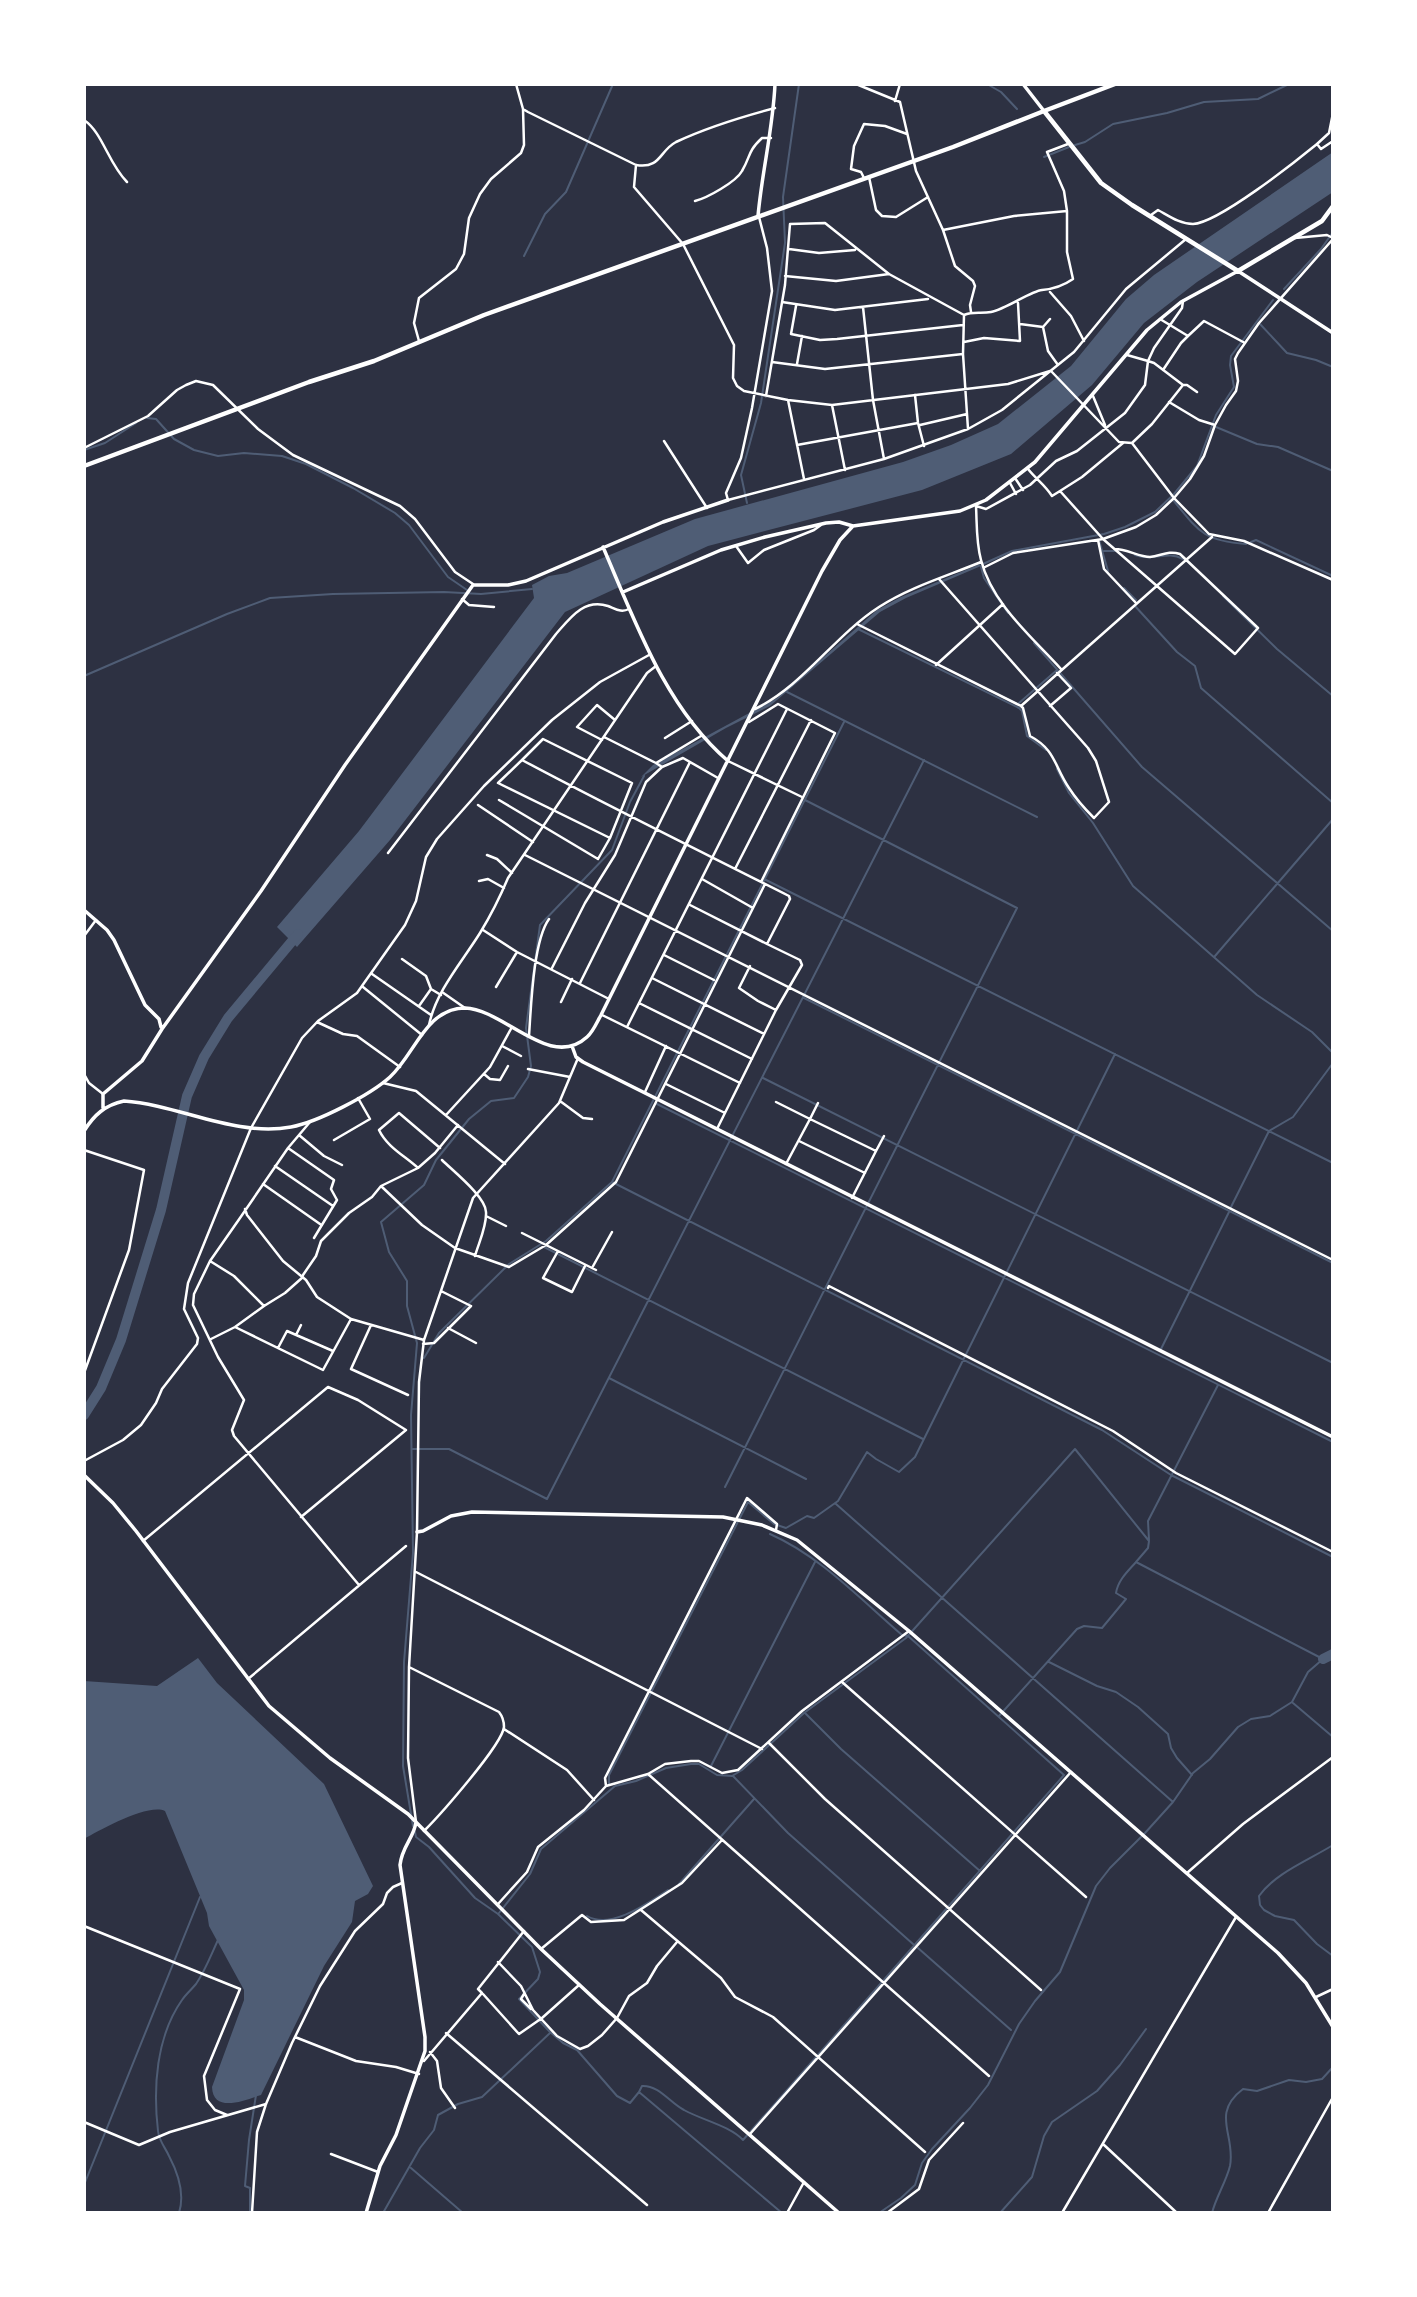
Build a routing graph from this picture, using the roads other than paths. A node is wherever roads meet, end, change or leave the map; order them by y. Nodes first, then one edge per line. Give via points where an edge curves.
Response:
1 (516, 84) edge
2 (775, 84) edge
3 (856, 84) edge
4 (900, 84) edge
5 (1023, 84) edge
6 (1115, 84) edge
7 (895, 101) junction
8 (775, 108) junction
9 (523, 109) junction
10 (1044, 111) junction
11 (1333, 113) edge
12 (84, 120) edge
13 (906, 134) junction
14 (771, 138) junction
15 (1333, 141) edge
16 (1068, 144) junction
17 (1317, 144) junction
18 (912, 160) junction
19 (636, 166) junction
20 (866, 177) junction
21 (127, 183) dead end
22 (928, 197) junction
23 (695, 201) dead end
24 (1333, 206) edge
25 (1067, 211) junction
26 (758, 216) junction
27 (1150, 216) junction
28 (943, 230) junction
29 (1295, 238) junction
30 (1186, 239) junction
31 (1333, 239) edge
32 (683, 244) junction
33 (789, 249) junction
34 (856, 249) junction
35 (1238, 271) junction
36 (889, 274) junction
37 (785, 276) junction
38 (1049, 291) junction
39 (930, 299) junction
40 (1281, 299) junction
41 (1183, 301) junction
42 (1018, 302) junction
43 (782, 303) junction
44 (796, 306) junction
45 (863, 307) junction
46 (971, 312) junction
47 (964, 315) junction
48 (1050, 319) dead end
49 (1160, 319) junction
50 (1020, 324) junction
51 (963, 325) junction
52 (1169, 325) junction
53 (1043, 327) junction
54 (1333, 333) edge
55 (802, 336) junction
56 (866, 336) junction
57 (1188, 336) junction
58 (419, 341) junction
59 (1084, 341) junction
60 (964, 342) junction
61 (1246, 343) junction
62 (963, 354) junction
63 (1127, 355) junction
64 (1148, 361) junction
65 (772, 362) junction
66 (797, 365) junction
67 (869, 365) junction
68 (1058, 365) junction
69 (1163, 370) junction
70 (1052, 372) junction
71 (1183, 385) junction
72 (966, 389) junction
73 (1197, 392) dead end
74 (754, 393) junction
75 (915, 395) junction
76 (766, 396) junction
77 (1093, 396) junction
78 (788, 400) junction
79 (873, 400) junction
80 (1169, 402) junction
81 (832, 405) junction
82 (1085, 406) junction
83 (237, 408) junction
84 (967, 414) junction
85 (919, 424) junction
86 (1215, 425) junction
87 (1106, 428) junction
88 (968, 429) junction
89 (879, 430) junction
90 (838, 438) junction
91 (664, 441) dead end
92 (1123, 443) junction
93 (1132, 443) junction
94 (797, 445) junction
95 (924, 446) junction
96 (84, 448) edge
97 (884, 459) junction
98 (84, 466) edge
99 (1028, 468) junction
100 (845, 470) junction
101 (1015, 478) junction
102 (804, 480) junction
103 (1036, 480) junction
104 (1010, 483) junction
105 (1023, 490) junction
106 (1060, 491) junction
107 (1016, 494) junction
108 (1174, 498) junction
109 (728, 500) junction
110 (976, 506) junction
111 (707, 508) junction
112 (823, 524) junction
113 (853, 526) junction
114 (1213, 536) junction
115 (1100, 539) junction
116 (736, 546) junction
117 (603, 547) junction
118 (1115, 549) junction
119 (1188, 559) junction
120 (981, 562) junction
121 (983, 567) junction
122 (939, 579) junction
123 (1333, 580) edge
124 (473, 584) junction
125 (1157, 586) junction
126 (623, 592) junction
127 (462, 599) junction
128 (1003, 604) junction
129 (1137, 604) junction
130 (494, 607) dead end
131 (629, 610) junction
132 (857, 624) junction
133 (980, 626) junction
134 (649, 655) junction
135 (936, 665) junction
136 (656, 666) junction
137 (1059, 671) junction
138 (1037, 691) junction
139 (1021, 706) junction
140 (1050, 706) junction
141 (753, 709) junction
142 (787, 709) junction
143 (615, 720) junction
144 (811, 720) junction
145 (692, 721) junction
146 (748, 722) junction
147 (701, 736) junction
148 (603, 738) junction
149 (666, 738) dead end
150 (522, 760) junction
151 (587, 761) junction
152 (728, 761) junction
153 (656, 762) junction
154 (690, 762) junction
155 (662, 767) junction
156 (755, 774) junction
157 (719, 778) junction
158 (571, 786) junction
159 (779, 786) junction
160 (802, 797) junction
161 (499, 800) dead end
162 (478, 805) dead end
163 (555, 811) junction
164 (621, 811) junction
165 (631, 816) junction
166 (543, 828) junction
167 (657, 829) junction
168 (610, 838) junction
169 (533, 843) junction
170 (685, 843) junction
171 (388, 853) dead end
172 (487, 855) dead end
173 (525, 855) junction
174 (713, 857) junction
175 (735, 869) junction
176 (512, 873) junction
177 (702, 880) junction
178 (479, 881) dead end
179 (763, 883) junction
180 (504, 888) junction
181 (593, 888) junction
182 (621, 902) junction
183 (690, 905) junction
184 (753, 908) junction
185 (84, 910) edge
186 (650, 916) junction
187 (549, 919) dead end
188 (96, 920) junction
189 (482, 929) junction
190 (677, 930) junction
191 (741, 931) junction
192 (84, 936) edge
193 (767, 944) junction
194 (516, 952) junction
195 (664, 955) junction
196 (728, 955) junction
197 (402, 959) dead end
198 (536, 963) junction
199 (750, 966) junction
200 (552, 968) junction
201 (372, 974) junction
202 (652, 978) junction
203 (572, 979) junction
204 (716, 981) junction
205 (580, 983) junction
206 (362, 986) junction
207 (789, 986) junction
208 (496, 987) dead end
209 (431, 989) junction
210 (442, 994) junction
211 (609, 999) junction
212 (561, 1002) dead end
213 (639, 1003) junction
214 (704, 1005) junction
215 (418, 1007) junction
216 (465, 1008) junction
217 (776, 1010) junction
218 (601, 1014) junction
219 (431, 1016) junction
220 (317, 1023) junction
221 (429, 1025) junction
222 (512, 1027) junction
223 (626, 1027) junction
224 (692, 1028) junction
225 (162, 1029) junction
226 (764, 1034) junction
227 (422, 1035) junction
228 (528, 1036) junction
229 (502, 1046) junction
230 (572, 1046) junction
231 (666, 1046) junction
232 (681, 1053) junction
233 (520, 1056) dead end
234 (578, 1058) junction
235 (752, 1060) junction
236 (508, 1066) dead end
237 (400, 1067) junction
238 (528, 1069) dead end
239 (84, 1073) edge
240 (484, 1074) junction
241 (569, 1077) junction
242 (383, 1083) junction
243 (740, 1083) junction
244 (666, 1084) junction
245 (645, 1092) junction
246 (103, 1094) junction
247 (358, 1098) junction
248 (658, 1099) junction
249 (560, 1101) junction
250 (776, 1102) dead end
251 (818, 1103) dead end
252 (103, 1108) junction
253 (725, 1113) junction
254 (446, 1115) junction
255 (592, 1119) dead end
256 (810, 1119) junction
257 (310, 1122) junction
258 (457, 1125) junction
259 (251, 1128) junction
260 (717, 1129) junction
261 (84, 1131) edge
262 (299, 1135) junction
263 (884, 1136) dead end
264 (334, 1140) dead end
265 (799, 1141) junction
266 (288, 1148) junction
267 (440, 1148) junction
268 (84, 1150) edge
269 (876, 1151) junction
270 (442, 1160) dead end
271 (505, 1164) junction
272 (786, 1164) junction
273 (342, 1165) dead end
274 (275, 1166) junction
275 (418, 1168) junction
276 (864, 1174) junction
277 (262, 1184) junction
278 (381, 1186) junction
279 (476, 1193) junction
280 (852, 1198) junction
281 (333, 1206) junction
282 (246, 1209) junction
283 (486, 1216) junction
284 (322, 1225) junction
285 (506, 1226) dead end
286 (612, 1232) dead end
287 (522, 1233) dead end
288 (314, 1238) dead end
289 (547, 1245) junction
290 (455, 1248) junction
291 (558, 1251) junction
292 (475, 1256) junction
293 (1333, 1260) edge
294 (211, 1261) junction
295 (585, 1265) junction
296 (303, 1277) junction
297 (828, 1288) dead end
298 (442, 1292) junction
299 (264, 1306) junction
300 (351, 1319) junction
301 (301, 1325) dead end
302 (371, 1325) junction
303 (236, 1327) junction
304 (448, 1328) junction
305 (296, 1335) junction
306 (210, 1339) junction
307 (423, 1342) junction
308 (476, 1343) dead end
309 (278, 1348) junction
310 (333, 1351) junction
311 (84, 1373) edge
312 (408, 1395) dead end
313 (1333, 1437) edge
314 (248, 1454) junction
315 (84, 1461) edge
316 (84, 1475) edge
317 (301, 1517) junction
318 (735, 1519) junction
319 (776, 1530) junction
320 (417, 1532) junction
321 (143, 1541) junction
322 (406, 1546) dead end
323 (1333, 1552) edge
324 (415, 1571) junction
325 (359, 1585) junction
326 (909, 1631) junction
327 (409, 1667) junction
328 (247, 1679) junction
329 (842, 1682) junction
330 (649, 1689) junction
331 (504, 1729) junction
332 (769, 1743) junction
333 (762, 1749) junction
334 (1333, 1757) edge
335 (1071, 1773) junction
336 (648, 1774) junction
337 (607, 1786) junction
338 (594, 1800) junction
339 (416, 1822) junction
340 (424, 1831) junction
341 (1016, 1835) junction
342 (722, 1840) junction
343 (1187, 1873) junction
344 (402, 1883) junction
345 (1086, 1897) dead end
346 (498, 1904) junction
347 (641, 1910) junction
348 (950, 1910) junction
349 (1237, 1916) junction
350 (84, 1926) edge
351 (524, 1931) junction
352 (677, 1942) junction
353 (541, 1949) junction
354 (498, 1962) junction
355 (884, 1983) junction
356 (579, 1985) junction
357 (1333, 1989) edge
358 (1041, 1990) dead end
359 (482, 1993) junction
360 (1316, 1997) junction
361 (542, 2018) junction
362 (617, 2018) junction
363 (1333, 2027) edge
364 (446, 2033) junction
365 (295, 2037) junction
366 (430, 2052) junction
367 (818, 2057) junction
368 (424, 2061) junction
369 (419, 2074) junction
370 (989, 2076) dead end
371 (1333, 2097) edge
372 (266, 2104) junction
373 (455, 2108) dead end
374 (227, 2115) junction
375 (84, 2122) edge
376 (963, 2123) dead end
377 (749, 2134) junction
378 (1103, 2144) junction
379 (925, 2152) dead end
380 (331, 2154) dead end
381 (378, 2172) junction
382 (804, 2182) junction
383 (647, 2205) dead end
384 (252, 2213) edge
385 (366, 2213) edge
386 (787, 2213) edge
387 (839, 2213) edge
388 (887, 2213) edge
389 (1062, 2213) edge
390 (1177, 2213) edge
391 (1268, 2213) edge

1 - 9 street
2 - 8 street
3 - 7 street
4 - 7 street
5 - 10 street
6 - 10 main road
7 - 13 street via 900,102
8 - 14 street
8 - 19 street via 717,124 673,144 653,164
9 - 19 street
9 - 58 street via 521,153 480,194 456,269 419,298 414,323
10 - 16 main road
10 - 18 main road
11 - 17 street via 1329,133
12 - 21 street
13 - 18 street
13 - 20 street via 864,124 854,146 851,169
14 - 23 street via 762,138 750,149 737,177
14 - 26 street
15 - 17 street via 1321,149
16 - 25 street via 1047,152 1064,191
16 - 27 main road via 1096,178
17 - 27 street via 1204,222 1177,220 1158,210
18 - 20 main road
18 - 22 street
19 - 32 street via 638,194
20 - 22 street via 881,216 896,217
20 - 26 main road
22 - 28 street
24 - 29 main road via 1322,221
25 - 28 street
25 - 38 street via 1067,252 1073,279
26 - 32 main road
26 - 74 street via 772,291
27 - 30 main road
28 - 46 street via 956,265 974,281
29 - 31 street via 1327,235
29 - 35 main road
30 - 35 main road
30 - 59 street via 1126,289
31 - 40 street
32 - 58 main road
32 - 74 street via 734,345 733,378 737,386
33 - 34 street via 818,253
33 - 34 street via 790,224 825,223
33 - 37 street
34 - 36 street
35 - 40 street
35 - 41 street
36 - 37 street via 836,281
36 - 39 street
37 - 43 street
38 - 42 street
38 - 59 street
39 - 45 street
39 - 47 street
40 - 54 street
40 - 61 street
41 - 49 street
41 - 52 street
42 - 46 street via 990,313
42 - 50 street
43 - 44 street
43 - 65 street
44 - 45 street
44 - 55 street via 792,334
45 - 56 street
46 - 47 street
47 - 51 street
48 - 53 street
49 - 52 street
49 - 63 street
50 - 53 street
50 - 60 street via 1020,341 984,338
51 - 56 street
51 - 60 street
52 - 57 street
52 - 64 street
53 - 68 street via 1048,351
55 - 56 street via 820,340
55 - 66 street
56 - 67 street
57 - 61 street via 1204,321
57 - 69 street
58 - 83 main road
59 - 68 street
60 - 62 street
61 - 86 street via 1235,359 1236,391
62 - 67 street
62 - 72 street
63 - 64 street
63 - 77 street
64 - 69 street
64 - 87 street via 1145,385 1125,413
65 - 66 street
65 - 76 street
66 - 67 street via 825,369
67 - 79 street
68 - 70 street
69 - 71 street
70 - 72 street
70 - 82 street
70 - 88 street
71 - 73 street
71 - 80 street
72 - 75 street
72 - 84 street
74 - 76 street
74 - 109 street via 741,458 726,493
75 - 79 street
75 - 85 street
76 - 78 street
77 - 82 street
77 - 87 street
78 - 81 street
78 - 94 street
79 - 81 street
79 - 89 street
80 - 86 street
80 - 93 street
81 - 90 street
82 - 87 street
82 - 99 street
83 - 96 street via 213,385 196,381 177,390 148,416
83 - 98 main road
83 - 124 street via 293,455 400,506 415,519 445,562
84 - 85 street
84 - 88 street
85 - 89 street
85 - 95 street
86 - 108 street via 1204,456
87 - 92 street
87 - 103 street
88 - 95 street
89 - 90 street
89 - 97 street
90 - 94 street
90 - 100 street
91 - 111 street
92 - 93 street
92 - 106 street
93 - 108 street
94 - 102 street
95 - 97 street
97 - 100 street
99 - 101 street
99 - 103 street
100 - 102 street
101 - 104 street
101 - 105 street
102 - 109 street
103 - 105 street
103 - 106 street via 1052,496
104 - 107 street
104 - 110 street
105 - 107 street
106 - 115 street
107 - 110 street via 986,509
108 - 114 street
108 - 115 street via 1136,527
109 - 111 street
110 - 113 street
110 - 120 street
111 - 117 street
112 - 113 street
112 - 116 street
112 - 116 street via 764,550 748,563
113 - 141 street via 822,571
114 - 119 street
114 - 123 street via 1244,541
115 - 118 street
115 - 121 street via 1013,553
115 - 129 street via 1104,569
116 - 126 street
117 - 124 street via 526,581
117 - 126 street
118 - 119 street via 1148,557 1173,552
118 - 125 street
119 - 125 street
119 - 125 street via 1258,628 1235,654
120 - 121 street
120 - 122 street
121 - 128 street
122 - 132 street via 878,608
122 - 133 street
124 - 127 street
125 - 129 street
126 - 131 street
127 - 130 street via 469,605
127 - 225 street
128 - 133 street
128 - 137 street
129 - 137 street
131 - 134 street
131 - 171 street via 594,603 573,615
132 - 135 street
132 - 141 street via 779,694
133 - 135 street
133 - 138 street
134 - 136 street
134 - 201 street via 600,682 552,720 456,817 426,857 411,914
135 - 139 street
136 - 143 street
136 - 145 street
137 - 138 street
137 - 140 street via 1071,688
138 - 139 street
138 - 140 street
139 - 140 street via 1030,736 1054,755 1070,790 1094,818 1109,802 1096,761
141 - 146 street
142 - 144 street
142 - 146 street via 778,704
142 - 156 street
143 - 148 street
143 - 148 street via 597,705 577,727
144 - 159 street
144 - 160 street via 835,733
145 - 147 street
145 - 149 street
146 - 152 street
147 - 152 street
147 - 153 street
148 - 151 street
148 - 153 street
150 - 151 street via 543,739
150 - 158 street
150 - 163 street via 498,783
151 - 158 street
151 - 164 street via 632,783
152 - 156 street
152 - 157 street
153 - 155 street
154 - 155 street via 683,758
154 - 157 street
154 - 167 street
155 - 165 street via 646,782
156 - 159 street
156 - 174 street
157 - 170 street
158 - 163 street
158 - 164 street
159 - 160 street
159 - 175 street
160 - 179 street
161 - 166 street
162 - 169 street
163 - 166 street
163 - 168 street
164 - 165 street
164 - 168 street
165 - 167 street
165 - 181 street via 615,855
166 - 168 street via 598,859
166 - 169 street
167 - 170 street
167 - 182 street
169 - 173 street
170 - 174 street
170 - 186 street
172 - 176 street
173 - 176 street
173 - 181 street
174 - 175 street
174 - 177 street
175 - 179 street
176 - 180 street
177 - 183 street
177 - 184 street
178 - 180 street via 488,879
179 - 184 street
179 - 193 street via 790,899
180 - 189 street
181 - 182 street
181 - 200 street
182 - 186 street
182 - 205 street
183 - 190 street
183 - 191 street
184 - 191 street
185 - 188 street
186 - 190 street
186 - 211 street
187 - 198 street via 542,928
188 - 192 street
188 - 225 street via 114,940
189 - 194 street
189 - 210 street
190 - 195 street
190 - 196 street
191 - 193 street
191 - 196 street
193 - 207 street via 800,960 802,965
194 - 198 street
194 - 208 street
195 - 202 street
195 - 204 street
196 - 199 street
196 - 204 street
197 - 209 street via 426,976
198 - 200 street
198 - 228 street
199 - 207 street
199 - 217 street via 739,988
200 - 203 street
201 - 206 street
201 - 215 street
202 - 213 street
202 - 214 street
203 - 205 street
203 - 212 street
204 - 214 street
205 - 211 street
206 - 220 street
206 - 227 street
207 - 217 street
207 - 293 street
209 - 210 street
209 - 215 street
210 - 216 street
210 - 219 street
211 - 218 street
213 - 223 street
213 - 224 street
214 - 224 street
214 - 226 street
215 - 219 street
216 - 221 street via 446,1012
216 - 222 street
217 - 226 street
218 - 223 street
218 - 230 street via 587,1038
219 - 221 street
220 - 237 street via 357,1036
220 - 259 street via 303,1038
221 - 227 street
222 - 228 street
222 - 229 street
223 - 231 street
224 - 232 street
224 - 235 street
225 - 246 street via 142,1061
226 - 235 street
227 - 237 street
228 - 230 street via 546,1044
229 - 233 street
229 - 240 street
230 - 234 street
231 - 232 street
231 - 245 street
232 - 243 street
232 - 244 street
234 - 241 street
234 - 245 street
235 - 243 street
236 - 240 street via 500,1080
237 - 242 street
238 - 241 street
239 - 246 street
240 - 254 street
241 - 249 street
242 - 247 street
242 - 254 street via 416,1091
243 - 253 street
244 - 248 street
244 - 253 street
245 - 248 street
246 - 252 street
247 - 257 street
247 - 264 street via 370,1119
248 - 260 street
248 - 289 street via 616,1182
249 - 255 street via 583,1118
249 - 271 street
250 - 256 street
251 - 256 street
252 - 259 street via 124,1101
252 - 261 street
253 - 260 street
254 - 258 street
256 - 265 street
256 - 269 street
257 - 259 street
257 - 262 street
258 - 267 street
258 - 271 street
259 - 315 street via 184,1299 198,1343 141,1425
260 - 272 street
262 - 266 street
262 - 273 street
263 - 269 street
265 - 272 street
265 - 276 street
266 - 274 street
266 - 281 street via 334,1180 331,1189 337,1200
267 - 275 street
267 - 275 street via 399,1113 379,1130 391,1147
268 - 311 street via 144,1170 129,1250
269 - 276 street
270 - 279 street
271 - 279 street
272 - 280 street
274 - 277 street
274 - 281 street
275 - 278 street
276 - 280 street
277 - 282 street
277 - 284 street
278 - 290 street via 422,1225
278 - 296 street via 321,1241
279 - 283 street
279 - 290 street
280 - 313 street
281 - 284 street
282 - 294 street
282 - 296 street via 276,1254
283 - 285 street
283 - 292 street
284 - 288 street
286 - 295 street via 594,1269
287 - 289 street
289 - 291 street
289 - 292 street via 509,1267
290 - 292 street
290 - 298 street
291 - 295 street
291 - 295 street via 543,1279 572,1292
294 - 299 street
294 - 306 street via 193,1305
296 - 299 street
296 - 300 street via 317,1297
297 - 323 street via 1113,1431 1176,1473
298 - 304 street via 471,1306
298 - 307 street
299 - 303 street
300 - 302 street
300 - 310 street
301 - 305 street
302 - 307 street
302 - 312 street via 351,1369
303 - 306 street
303 - 309 street
304 - 307 street via 434,1343
304 - 308 street
305 - 309 street via 287,1331
305 - 310 street
306 - 314 street via 244,1400 232,1433
307 - 320 street
309 - 310 street via 323,1370
314 - 317 street
314 - 317 street via 328,1387 406,1430
314 - 321 street
316 - 321 street
317 - 325 street
318 - 319 street
318 - 319 street via 747,1498 777,1524
318 - 320 street via 472,1512
318 - 330 street
319 - 326 street via 817,1555
320 - 324 street
321 - 328 street
322 - 325 street
324 - 327 street
324 - 330 street
325 - 328 street
326 - 329 street
326 - 335 street
327 - 331 street via 499,1712
327 - 339 street via 408,1758
328 - 339 street via 268,1706
329 - 332 street
329 - 341 street
330 - 333 street
330 - 337 street via 605,1778
331 - 338 street via 567,1770
331 - 340 street via 455,1799
332 - 333 street
332 - 348 street
333 - 336 street via 729,1773 691,1760 665,1764
334 - 343 street via 1243,1824
335 - 341 street
335 - 343 street
336 - 337 street
336 - 342 street
337 - 338 street
338 - 346 street via 538,1847 527,1872
339 - 340 street
339 - 344 street via 401,1856
340 - 346 street
341 - 345 street
341 - 348 street
342 - 347 street via 682,1883
342 - 355 street
343 - 349 street
344 - 365 street via 387,1892 383,1904 355,1931
344 - 368 street via 425,2037
346 - 351 street
347 - 352 street
347 - 353 street via 624,1920 591,1922 582,1915
348 - 355 street
348 - 358 street
349 - 360 street via 1295,1968
349 - 378 street
350 - 374 street via 240,1989 204,2076 207,2100
351 - 353 street
351 - 354 street
352 - 362 street via 648,1983 629,1996
352 - 367 street via 722,1978 735,1997 773,2017
353 - 356 street
354 - 359 street via 478,1989
354 - 361 street
355 - 367 street
355 - 370 street
356 - 361 street
356 - 362 street
357 - 360 street
359 - 361 street via 519,2034
359 - 364 street
360 - 363 street
361 - 362 street via 557,2036 580,2049
362 - 377 street
364 - 366 street
364 - 383 street
365 - 369 street via 356,2061
365 - 372 street
366 - 368 street
366 - 373 street via 438,2062 441,2088
367 - 377 street
367 - 379 street
368 - 369 street
369 - 381 street
371 - 391 street
372 - 374 street
372 - 384 street via 257,2132
374 - 375 street via 139,2145
376 - 388 street via 929,2160 919,2189
377 - 382 street
378 - 389 street
378 - 390 street
380 - 381 street
381 - 385 street
382 - 386 street
382 - 387 street

